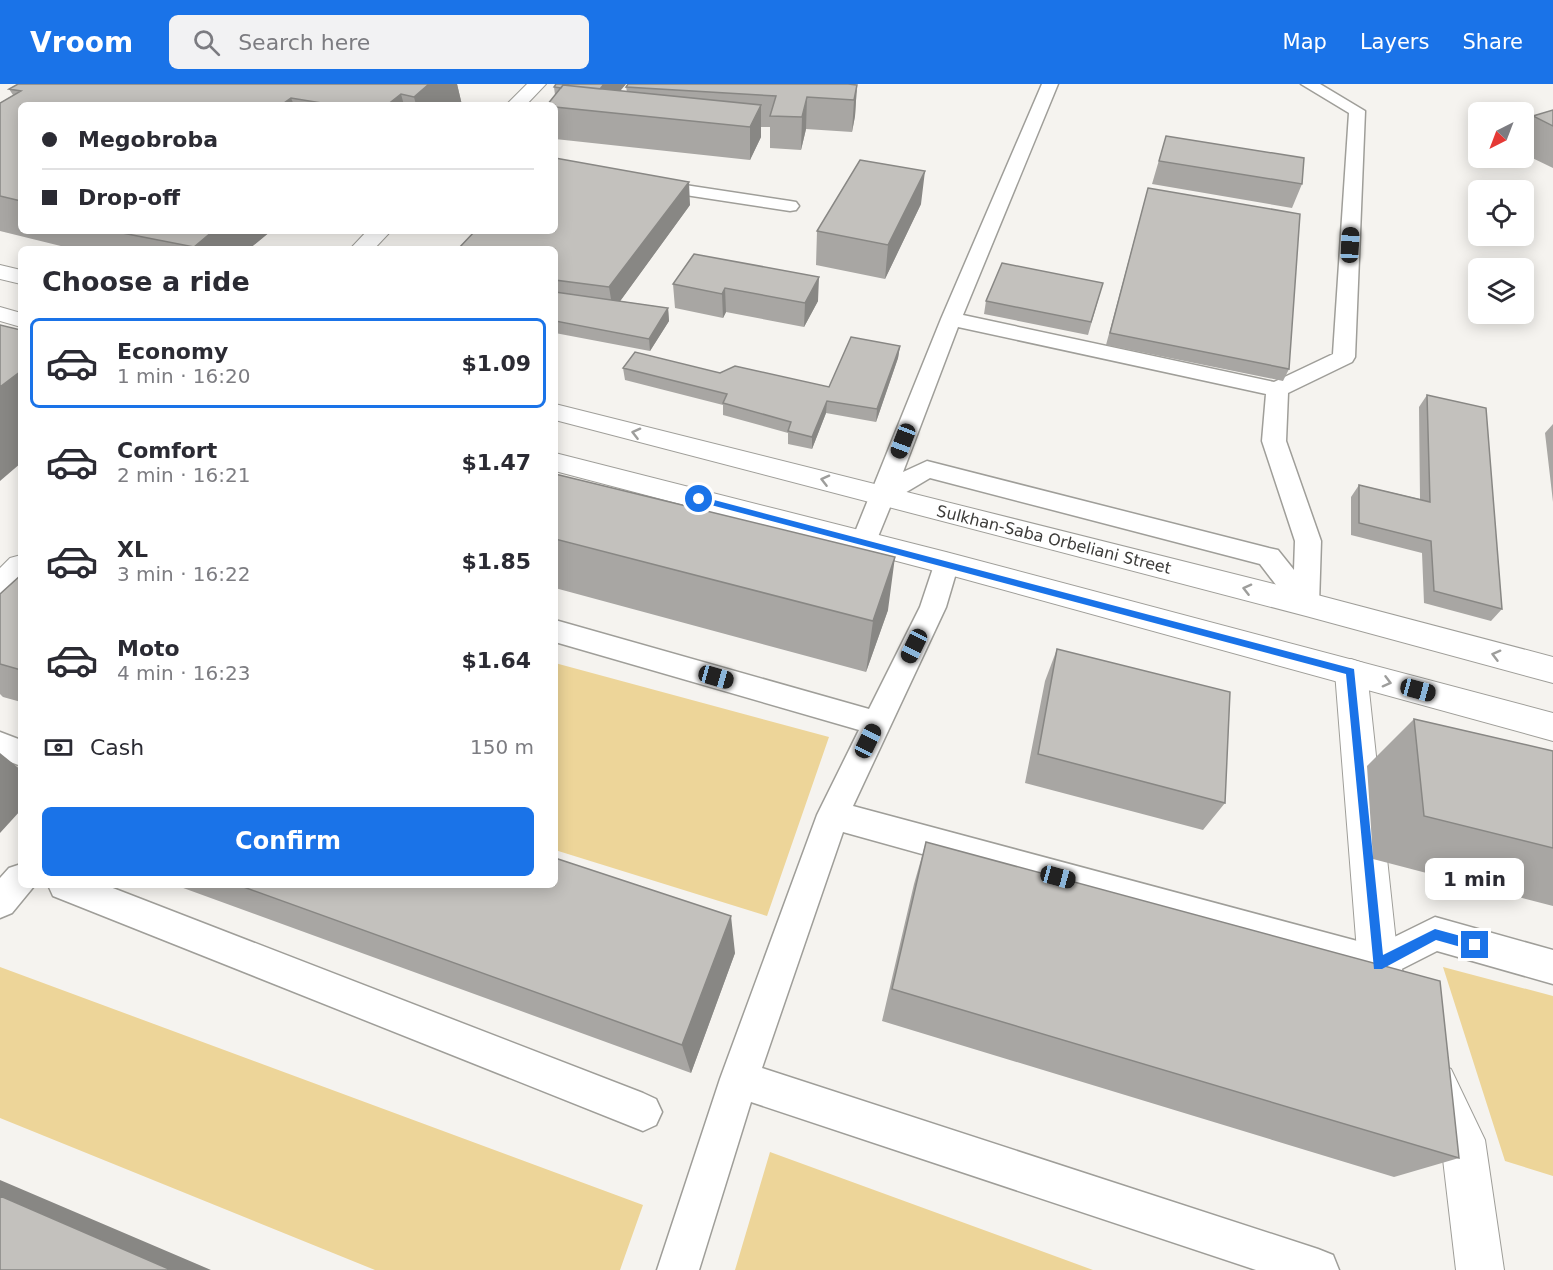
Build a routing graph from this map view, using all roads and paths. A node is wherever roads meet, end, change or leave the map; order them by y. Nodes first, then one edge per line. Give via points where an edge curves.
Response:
1 (537, 84) edge
2 (1050, 84) edge
3 (1309, 84) edge
4 (518, 102) edge
5 (637, 183) edge
6 (790, 206) dead end
7 (377, 234) edge
8 (364, 246) edge
9 (0, 272) edge
10 (18, 276) edge
11 (0, 314) edge
12 (18, 319) edge
13 (951, 319) junction
14 (1276, 390) junction
15 (558, 413) edge
16 (558, 463) edge
17 (882, 495) junction
18 (864, 542) junction
19 (946, 563) junction
20 (18, 569) edge
21 (0, 586) edge
22 (1306, 604) junction
23 (558, 632) edge
24 (1553, 670) edge
25 (1351, 672) junction
26 (877, 723) junction
27 (1553, 727) edge
28 (0, 745) edge
29 (18, 752) edge
30 (833, 815) junction
31 (18, 882) edge
32 (73, 888) edge
33 (0, 902) edge
34 (1378, 964) junction
35 (1553, 967) edge
36 (739, 1079) junction
37 (643, 1112) dead end
38 (678, 1270) edge
39 (1318, 1270) edge
40 (1480, 1270) edge

1 - 4 street
2 - 13 lane
3 - 14 lane via 1357,111 1344,357
5 - 6 lane
7 - 8 street
9 - 10 street
11 - 12 street
13 - 14 lane
13 - 17 lane
14 - 22 lane via 1274,441 1308,541
17 -> 15 street, Sulkhan-Saba Orbeliani Street
16 - 18 street
17 - 18 lane
17 - 22 street, Sulkhan-Saba Orbeliani Street
18 - 19 street
19 - 25 street
19 - 26 lane via 933,607
20 - 21 street
24 -> 22 street, Sulkhan-Saba Orbeliani Street
23 - 26 lane
25 -> 27 street
25 - 34 street
26 - 30 lane
28 - 29 lane
30 - 34 lane
30 - 36 lane
31 - 33 lane
32 - 37 lane
34 - 35 lane via 1435,934
34 - 40 street via 1463,1140
36 - 38 lane
36 - 39 lane

